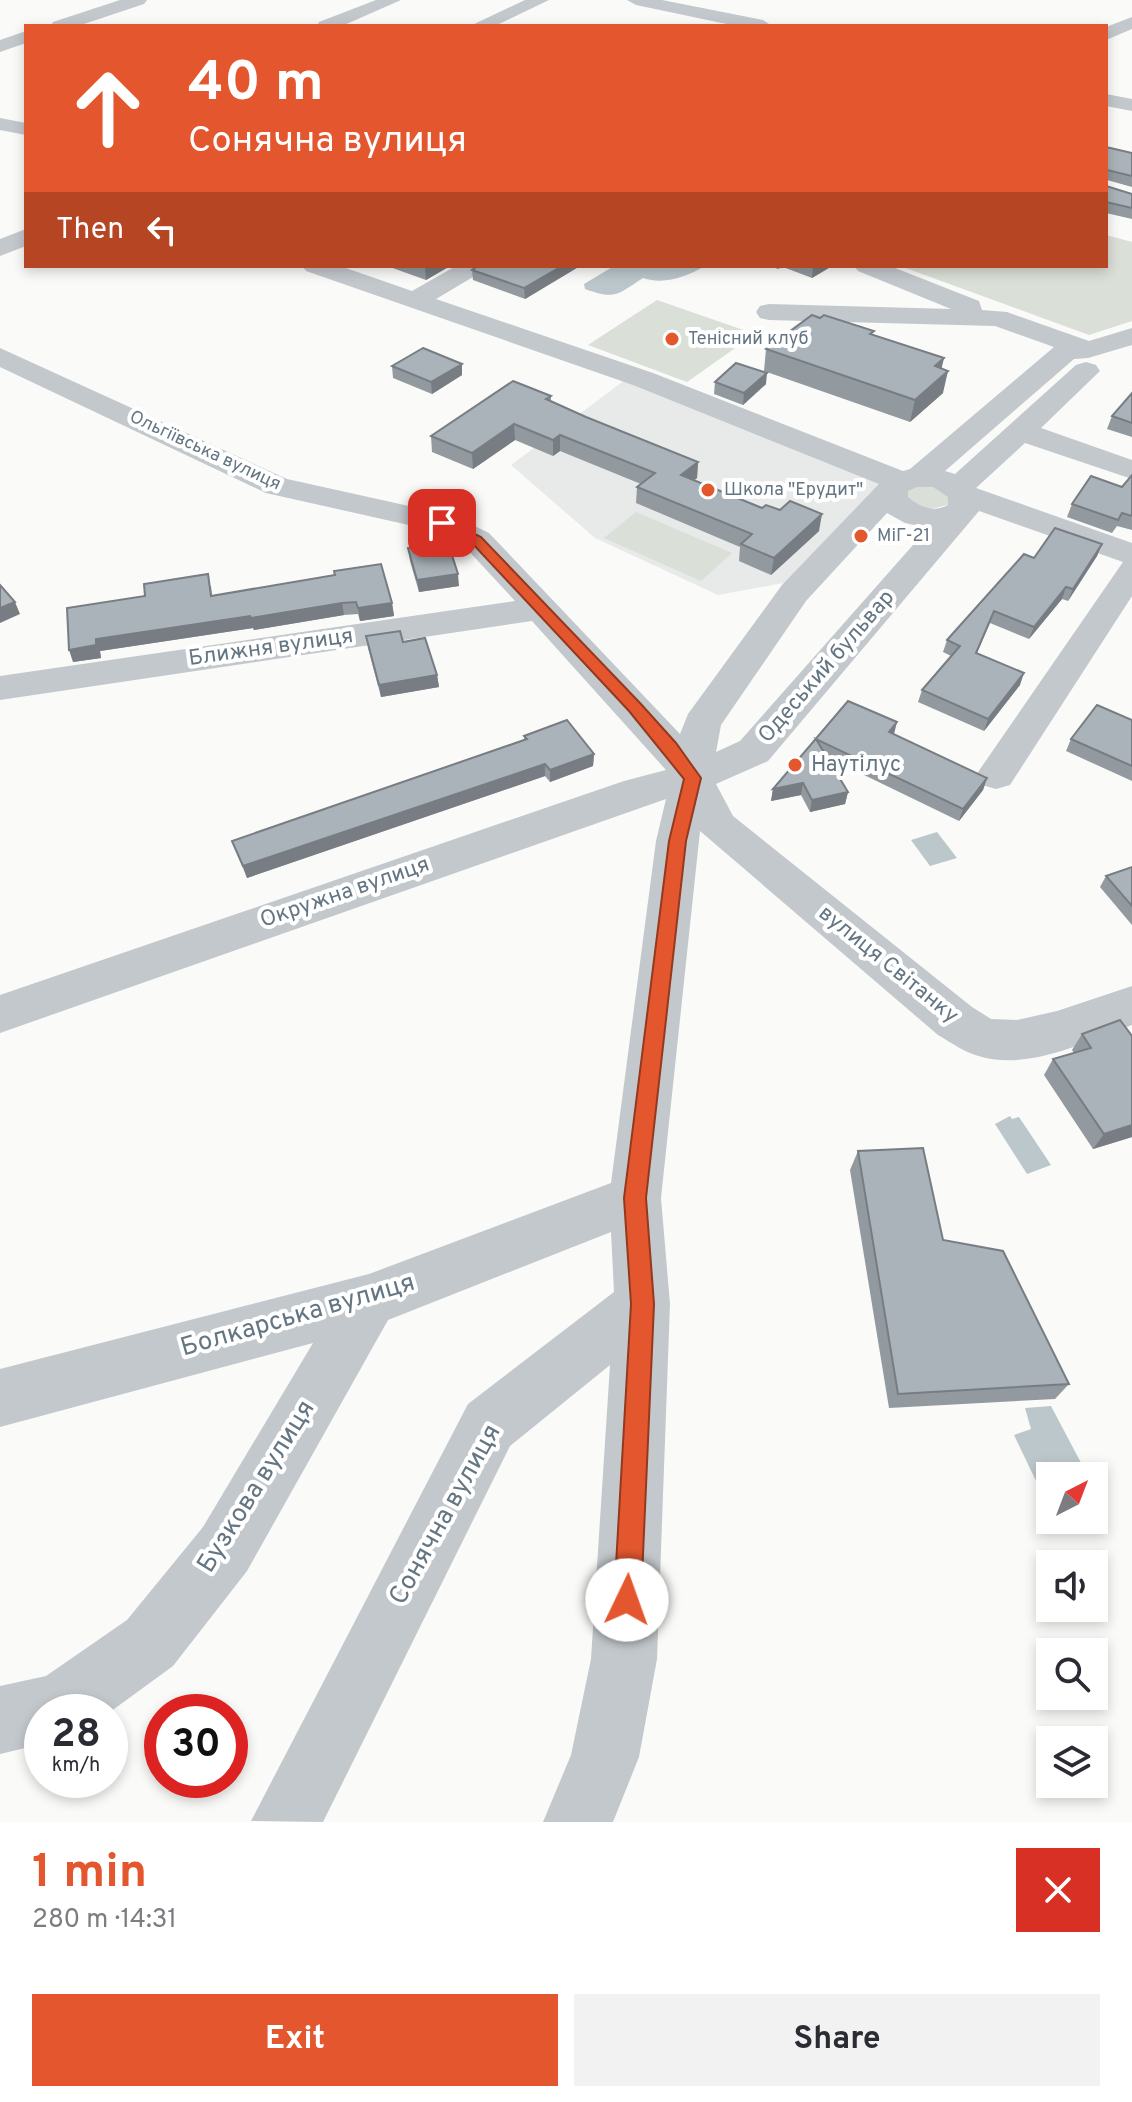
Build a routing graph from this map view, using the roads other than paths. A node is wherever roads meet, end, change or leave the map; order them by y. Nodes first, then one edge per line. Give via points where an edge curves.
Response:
1 (138, 0) edge
2 (392, 0) edge
3 (540, 0) edge
4 (636, 0) edge
5 (1132, 22) edge
6 (66, 24) edge
7 (331, 24) edge
8 (484, 24) edge
9 (753, 24) edge
10 (1108, 33) edge
11 (24, 38) edge
12 (0, 46) edge
13 (1108, 100) edge
14 (1132, 105) edge
15 (24, 237) edge
16 (0, 249) edge
17 (321, 268) edge
18 (471, 268) edge
19 (872, 268) edge
20 (415, 300) junction
21 (769, 312) dead end
22 (998, 318) junction
23 (1132, 336) edge
24 (1088, 350) junction
25 (0, 356) edge
26 (1022, 432) junction
27 (1132, 470) edge
28 (930, 493) junction
29 (1132, 554) edge
30 (1132, 570) edge
31 (543, 608) junction
32 (0, 688) edge
33 (996, 775) dead end
34 (693, 778) junction
35 (1132, 1005) edge
36 (0, 1014) edge
37 (635, 1198) junction
38 (369, 1301) junction
39 (642, 1304) junction
40 (0, 1398) edge
41 (0, 1720) edge
42 (286, 1821) edge
43 (578, 1822) edge

1 - 6 street
2 - 7 street
3 - 8 street
4 - 9 street
5 - 10 street
11 - 12 street
13 - 14 street
15 - 16 street
17 - 20 street
18 - 20 street
19 - 22 street
20 - 28 street via 643,379
21 - 22 street
22 - 24 street
23 - 24 street
24 - 26 street, Одеський бульвар via 1095,361
24 - 28 street, Одеський бульвар via 1067,351
25 - 31 street, Ольгіївська вулиця via 277,486 459,529 477,540
26 - 27 street
26 - 28 street, Одеський бульвар
28 - 29 street
28 - 34 street, Одеський бульвар via 754,751
28 - 34 street, Одеський бульвар via 794,593 702,723
30 - 33 street
31 - 32 street, Ближня вулиця
31 - 34 street, Ольгіївська вулиця
34 - 35 street, вулиця Світанку via 718,826 895,974 982,1036 1030,1038
34 - 36 street, Окружна вулиця via 638,791
34 - 37 street via 677,841
37 - 38 street, Болкарська вулиця
37 - 39 street
38 - 40 street, Болкарська вулиця
38 - 41 street, Бузкова вулиця via 225,1549 150,1643 60,1707
39 - 42 street, Сонячна вулиця via 489,1425
39 - 43 street via 624,1659 605,1757

